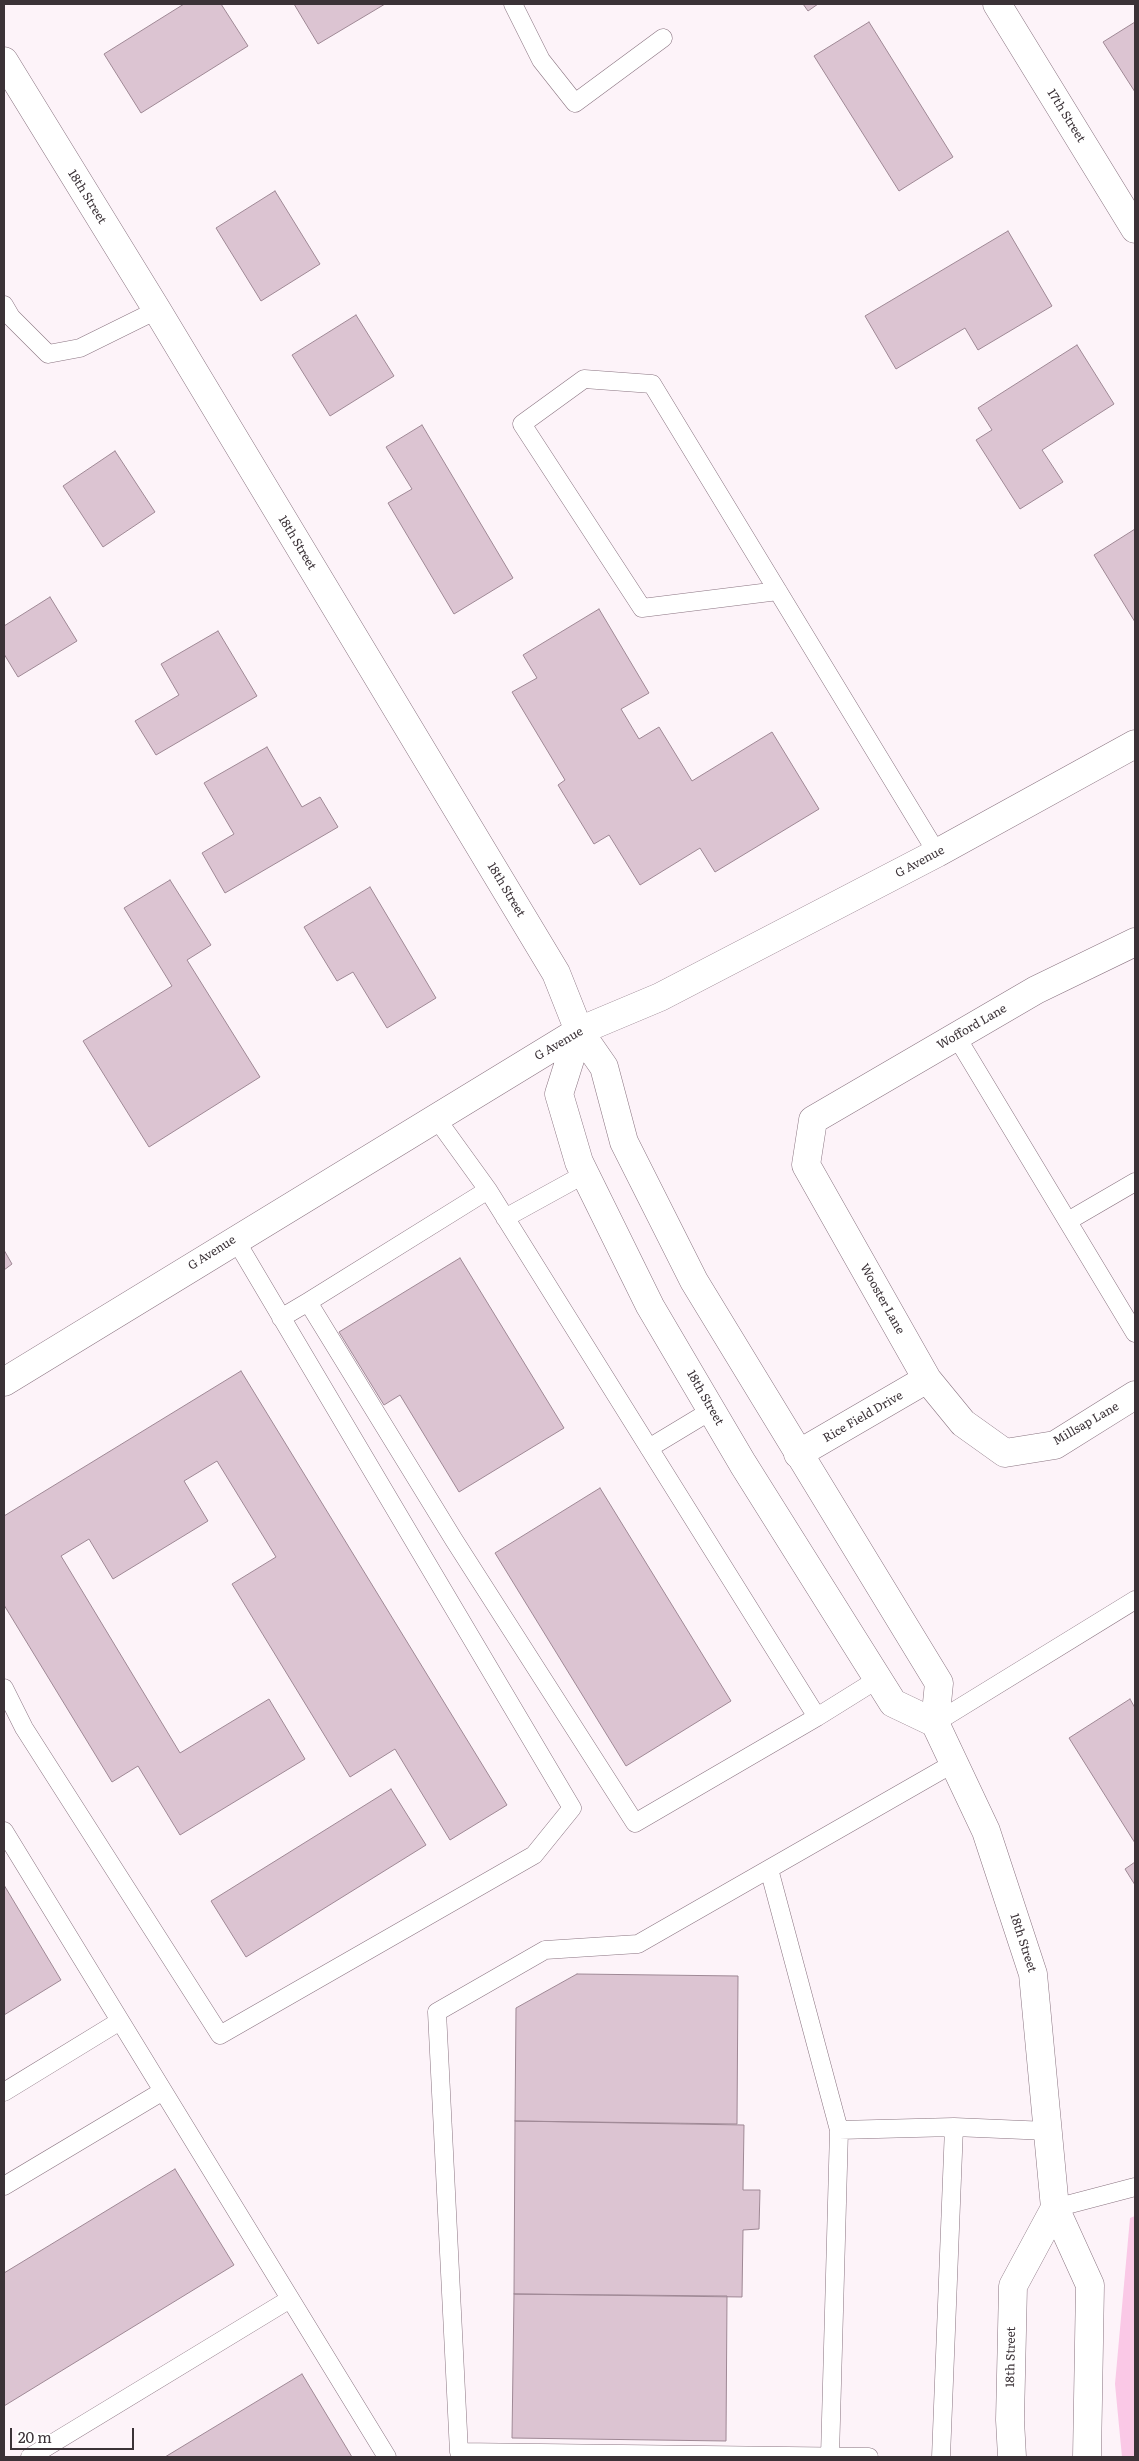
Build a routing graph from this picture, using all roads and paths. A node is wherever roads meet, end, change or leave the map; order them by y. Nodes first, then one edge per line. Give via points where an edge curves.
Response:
1 (513, 4) edge
2 (997, 4) edge
3 (663, 38) dead end
4 (4, 61) edge
5 (1132, 215) edge
6 (4, 305) edge
7 (157, 310) junction
8 (778, 591) junction
9 (1135, 744) edge
10 (937, 852) junction
11 (1135, 942) edge
12 (579, 1031) junction
13 (956, 1036) junction
14 (436, 1118) junction
15 (812, 1120) joint
16 (585, 1174) junction
17 (1135, 1182) edge
18 (488, 1190) junction
19 (505, 1218) junction
20 (1068, 1221) junction
21 (234, 1239) junction
22 (308, 1302) junction
23 (282, 1318) junction
24 (1135, 1333) edge
25 (927, 1380) junction
26 (4, 1382) edge
27 (1135, 1395) edge
28 (712, 1410) junction
29 (649, 1448) junction
30 (1005, 1453) joint
31 (798, 1454) junction
32 (1135, 1600) edge
33 (878, 1679) junction
34 (4, 1688) edge
35 (817, 1717) junction
36 (936, 1723) junction
37 (954, 1763) junction
38 (4, 1831) edge
39 (770, 1869) junction
40 (120, 2021) junction
41 (162, 2091) junction
42 (4, 2092) edge
43 (954, 2127) junction
44 (840, 2130) junction
45 (1048, 2131) junction
46 (4, 2186) edge
47 (1135, 2187) edge
48 (1055, 2208) junction
49 (290, 2299) junction
50 (582, 2455) edge
51 (830, 2456) junction
52 (30, 2457) edge
53 (387, 2457) edge
54 (869, 2457) edge
55 (941, 2457) edge
56 (1012, 2457) edge
57 (1081, 2457) edge

1 - 3 lane via 541,60 575,103
2 - 5 street, 17th Street
4 - 7 street, 18th Street
6 - 7 lane via 11,317 48,354 80,348
7 - 12 street, 18th Street via 556,973
8 - 8 lane via 652,384 584,379 522,424 642,608
8 - 10 lane
9 - 10 street, G Avenue
10 - 12 street, G Avenue via 660,997
11 - 13 street, Wofford Lane via 1036,990
12 - 14 street, G Avenue
12 - 16 street, 18th Street via 559,1094
12 - 31 street, 18th Street via 604,1066 624,1142 694,1282
13 - 15 street, Wofford Lane
13 - 20 lane
14 - 18 lane
14 - 21 street, G Avenue
15 - 25 street, Wooster Lane via 806,1165
16 - 19 lane
16 - 28 street, 18th Street via 650,1306
17 - 20 lane
18 - 19 lane
18 - 22 lane
19 - 29 lane
20 - 24 lane
21 - 23 lane
21 - 26 street, G Avenue
22 - 23 lane
22 - 35 lane via 454,1540 635,1823
23 - 34 lane via 572,1808 534,1855 220,2035 24,1728
25 - 30 street, Wooster Lane via 963,1424
25 - 31 street, Rice Field Drive
27 - 30 street, Millsap Lane via 1055,1445
28 - 29 lane
28 - 33 street, 18th Street
29 - 35 lane
31 - 36 street, 18th Street via 939,1683
32 - 36 lane
33 - 35 lane
33 - 36 street, 18th Street via 893,1703
36 - 37 street, 18th Street
37 - 39 lane
37 - 45 street, 18th Street via 986,1831 1033,1974
38 - 40 lane
39 - 44 lane
39 - 50 lane via 638,1944 544,1950 437,2012 459,2452
40 - 41 lane
40 - 42 lane
41 - 46 lane
41 - 49 lane
43 - 44 lane
43 - 45 lane
43 - 55 lane
44 - 51 lane
45 - 48 street, 18th Street
47 - 48 lane
48 - 56 street, 18th Street via 1013,2286
48 - 57 street, 18th Street via 1090,2285
49 - 52 lane
49 - 53 lane
50 - 51 lane
51 - 54 lane

